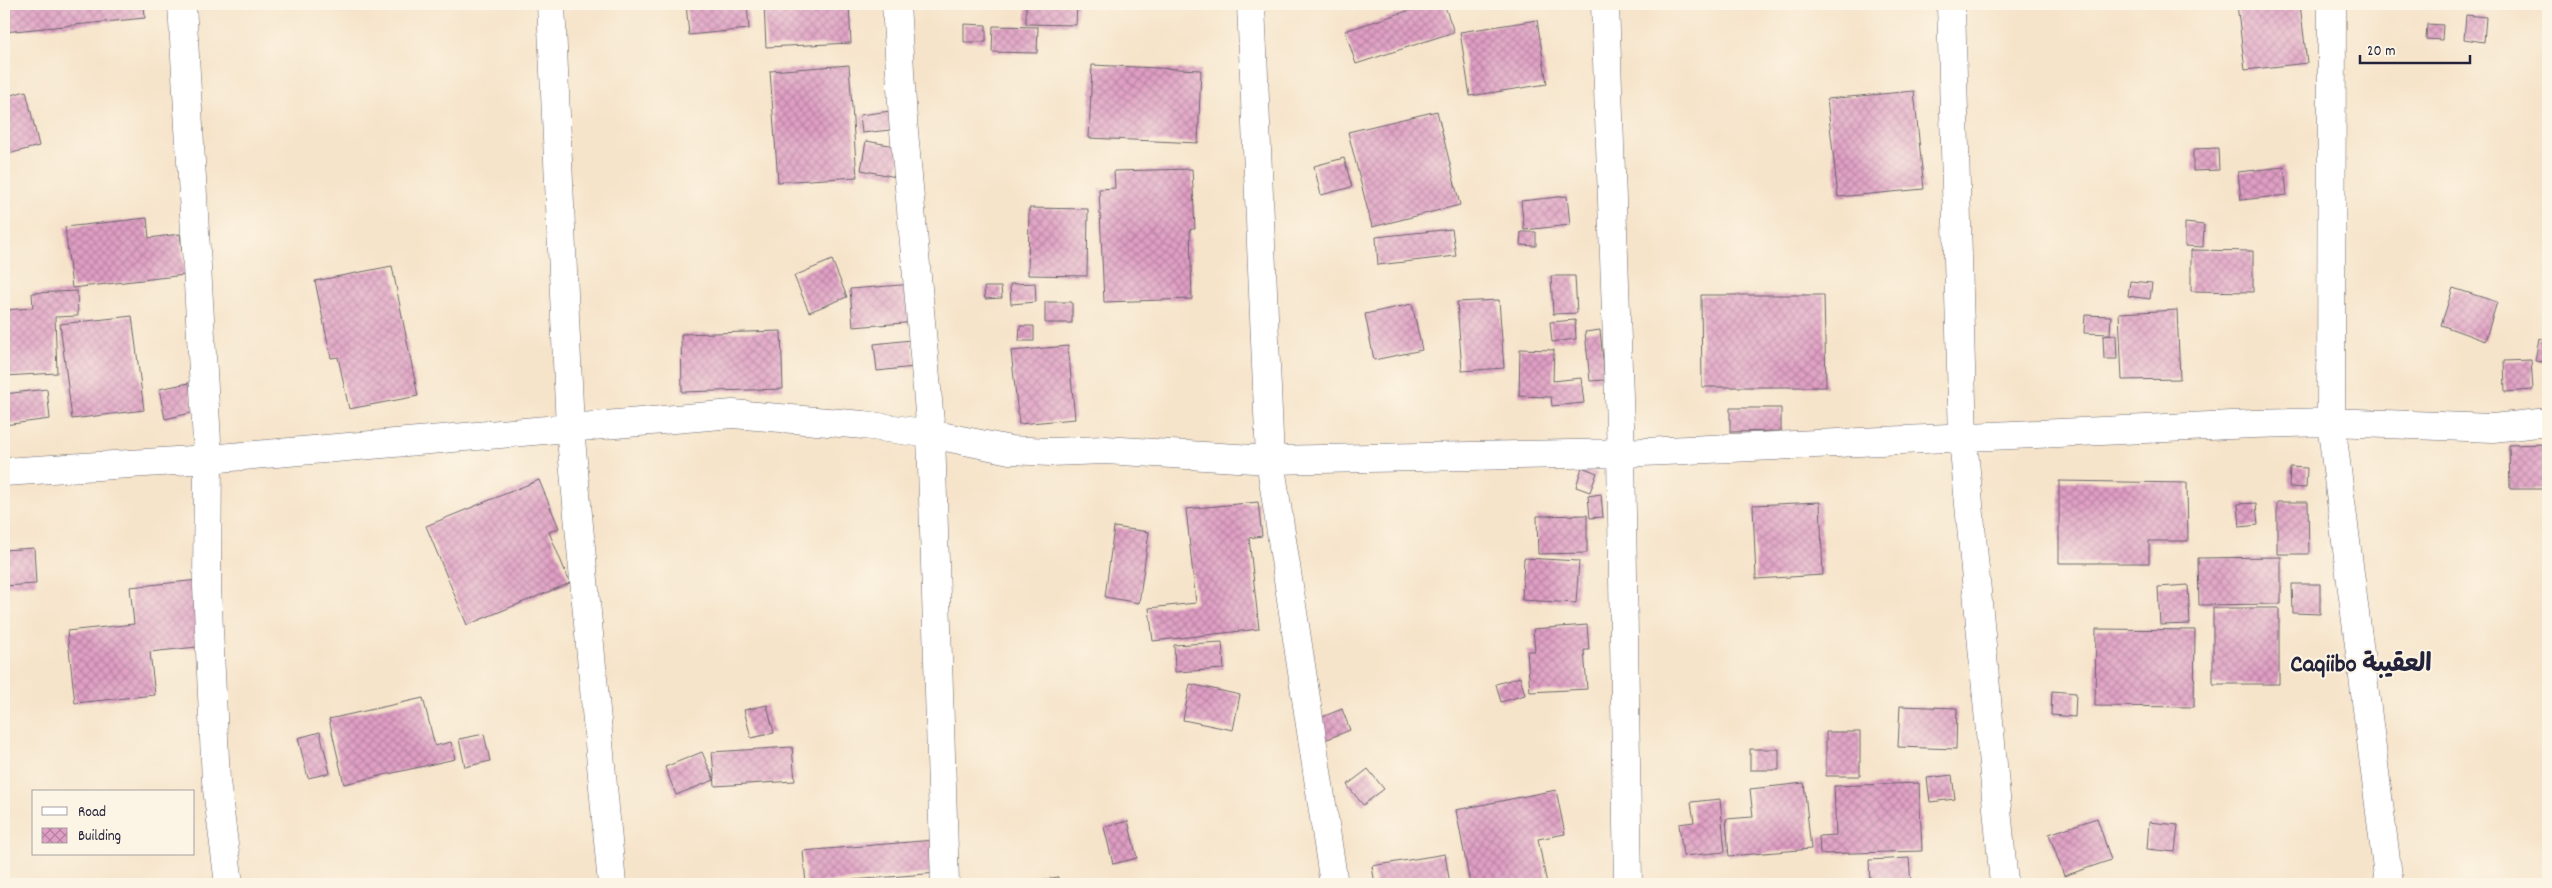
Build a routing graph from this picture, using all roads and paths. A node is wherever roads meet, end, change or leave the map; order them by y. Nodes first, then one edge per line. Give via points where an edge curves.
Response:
1 (182, 4) edge
2 (551, 4) edge
3 (896, 4) edge
4 (1251, 4) edge
5 (1606, 4) edge
6 (1950, 4) edge
7 (2332, 4) edge
8 (2331, 422) junction
9 (2548, 422) edge
10 (570, 428) junction
11 (931, 434) junction
12 (1963, 439) junction
13 (1622, 453) junction
14 (208, 459) junction
15 (1270, 460) junction
16 (4, 472) edge
17 (229, 884) edge
18 (612, 884) edge
19 (945, 884) edge
20 (1334, 884) edge
21 (1628, 884) edge
22 (2004, 884) edge
23 (2389, 884) edge

1 - 14 street
2 - 10 street
3 - 11 street
4 - 15 street
5 - 13 street
6 - 12 street
7 - 8 street
8 - 9 street via 2493,428
8 - 12 street
8 - 23 street
10 - 11 street via 733,414
10 - 14 street
10 - 18 street
11 - 15 street via 1010,450 1105,450
11 - 19 street
12 - 13 street
12 - 22 street
13 - 15 street
13 - 21 street
14 - 16 street
14 - 17 street via 207,586 216,761
15 - 20 street

